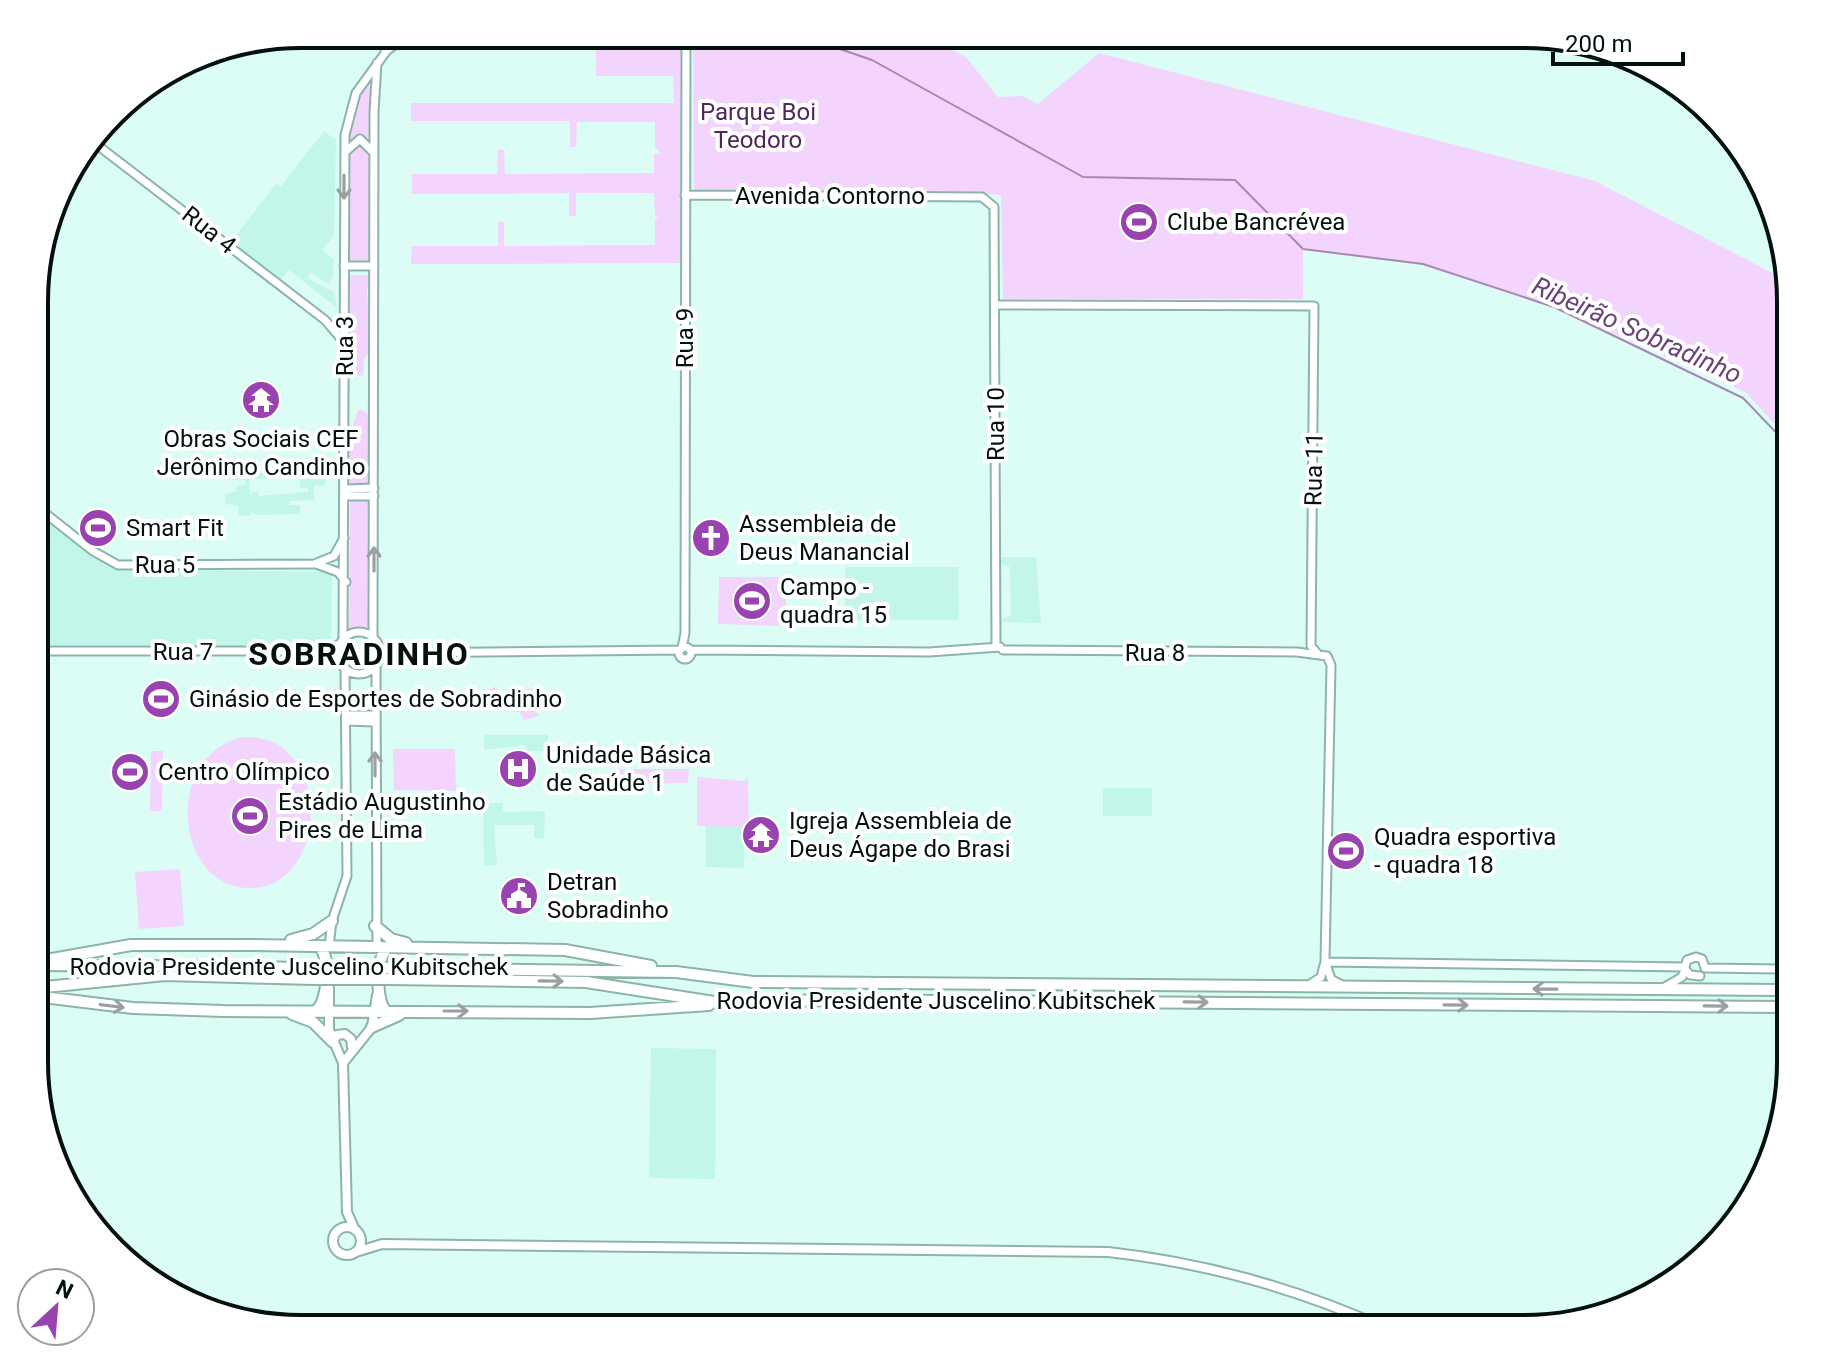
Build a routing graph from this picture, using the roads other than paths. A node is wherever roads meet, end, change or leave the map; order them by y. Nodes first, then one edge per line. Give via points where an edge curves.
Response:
1 (388, 49) edge
2 (686, 49) edge
3 (377, 61) junction
4 (363, 81) junction
5 (374, 84) junction
6 (101, 148) edge
7 (343, 154) junction
8 (374, 154) junction
9 (685, 195) junction
10 (996, 214) joint
11 (344, 266) junction
12 (374, 266) junction
13 (996, 305) junction
14 (345, 314) junction
15 (325, 320) junction
16 (345, 345) junction
17 (345, 492) junction
18 (374, 492) junction
19 (48, 516) edge
20 (345, 536) junction
21 (314, 564) junction
22 (346, 582) junction
23 (1312, 638) junction
24 (375, 640) junction
25 (342, 641) junction
26 (999, 650) junction
27 (48, 651) edge
28 (310, 651) junction
29 (685, 651) junction
30 (1297, 652) junction
31 (394, 653) junction
32 (1317, 653) junction
33 (377, 663) junction
34 (343, 665) junction
35 (346, 718) junction
36 (374, 719) junction
37 (332, 921) junction
38 (375, 926) junction
39 (249, 945) junction
40 (324, 946) junction
41 (382, 947) junction
42 (459, 947) junction
43 (49, 961) edge
44 (1325, 962) junction
45 (49, 964) edge
46 (1685, 968) junction
47 (1705, 968) junction
48 (1776, 969) edge
49 (676, 972) junction
50 (314, 973) junction
51 (389, 974) junction
52 (1700, 976) junction
53 (1098, 984) junction
54 (1306, 986) junction
55 (49, 987) edge
56 (1136, 987) junction
57 (1348, 987) junction
58 (1660, 989) junction
59 (1710, 989) junction
60 (1776, 990) edge
61 (49, 998) edge
62 (1097, 1002) junction
63 (1126, 1002) junction
64 (727, 1004) junction
65 (1776, 1007) edge
66 (377, 1009) junction
67 (274, 1010) junction
68 (317, 1010) junction
69 (329, 1010) junction
70 (413, 1011) junction
71 (372, 1027) junction
72 (333, 1042) junction
73 (352, 1048) junction
74 (343, 1063) junction
75 (347, 1212) junction
76 (340, 1229) junction
77 (356, 1231) junction
78 (382, 1244) junction
79 (356, 1252) junction
80 (1355, 1315) edge

1 - 3 main road, Rua 3
2 - 9 main road, Rua 9
3 - 4 main road, Rua 3
3 - 5 main road, Rua 3
4 - 5 main road
4 - 7 main road, Rua 3 via 351,105
5 - 8 main road, Rua 3
6 - 15 main road, Rua 4
7 - 8 main road via 360,139
7 -> 11 main road, Rua 3
8 - 12 main road, Rua 3
9 - 10 main road, Avenida Contorno via 974,197 989,201
9 - 29 main road, Rua 9
10 - 13 main road, Rua 10
11 - 12 main road
11 - 14 main road, Rua 3
12 - 18 main road, Rua 3
13 - 23 main road, Rua 11 via 1314,306
13 - 26 main road, Rua 10
14 - 15 main road via 335,322
14 - 16 main road, Rua 3
15 - 16 main road, Rua 4
16 - 17 main road, Rua 3
17 - 18 main road
17 - 20 main road, Rua 3
24 -> 18 main road, Rua 3
19 - 21 main road, Rua 5 via 118,565
20 - 21 main road via 334,556
20 - 22 main road, Rua 3
21 - 22 main road via 338,572
22 - 25 main road, Rua 3
23 - 30 main road
23 - 32 main road, Rua 11 via 1311,648
24 - 25 main road via 358,632
24 - 31 main road
24 - 33 main road
25 - 28 main road, Rua 7
25 - 34 main road
26 - 29 main road, Rua 8
26 - 30 main road, Rua 8
27 - 28 main road, Rua 7
28 - 34 main road
29 - 31 main road
30 - 32 main road
31 - 33 main road
32 - 44 main road via 1327,656 1331,665
33 - 34 main road via 364,673
33 - 36 main road
34 - 35 main road
35 - 36 main road
35 - 37 main road via 347,876
38 -> 36 main road
37 - 39 highway via 299,939
37 - 40 main road
38 - 41 main road
38 - 42 highway via 406,943
39 - 40 highway
39 - 43 highway via 131,945
40 - 41 highway
40 - 68 highway via 325,989
40 - 69 main road
41 - 42 highway
41 - 66 highway
42 - 49 highway via 565,950
44 - 46 main road
44 - 54 main road via 1321,977
44 - 57 main road via 1331,979
45 - 50 highway, Rodovia Presidente Juscelino Kubitschek
46 - 47 main road via 1687,960 1696,957
46 - 52 main road via 1693,977
46 - 58 main road via 1682,977
47 - 48 main road
47 - 52 main road
49 - 51 highway, Rodovia Presidente Juscelino Kubitschek
49 - 53 highway, Rodovia Presidente Juscelino Kubitschek via 753,982
50 - 51 highway, Rodovia Presidente Juscelino Kubitschek, bridge
50 - 55 highway, Rodovia Presidente Juscelino Kubitschek via 165,975
51 -> 64 highway, Rodovia Presidente Juscelino Kubitschek via 586,982
52 - 59 main road
53 - 56 highway, Rodovia Presidente Juscelino Kubitschek
53 - 62 highway via 1104,994
54 - 56 highway, Rodovia Presidente Juscelino Kubitschek
54 - 57 highway, Rodovia Presidente Juscelino Kubitschek
56 - 63 highway via 1119,993
58 -> 57 highway, Rodovia Presidente Juscelino Kubitschek
58 - 59 highway, Rodovia Presidente Juscelino Kubitschek
59 - 60 highway, Rodovia Presidente Juscelino Kubitschek
61 -> 67 highway via 133,1008
62 - 63 highway, Rodovia Presidente Juscelino Kubitschek
62 - 64 highway, Rodovia Presidente Juscelino Kubitschek
63 -> 65 highway, Rodovia Presidente Juscelino Kubitschek
70 -> 64 highway via 590,1013
66 - 69 highway
66 - 70 highway
66 - 71 main road
67 - 68 highway
67 - 72 highway via 306,1018
68 - 69 highway
69 - 72 main road
70 - 71 highway
71 - 73 main road
72 - 73 main road via 345,1034
72 - 74 main road
73 - 74 main road
74 - 75 main road
75 - 76 main road
75 - 77 main road
76 - 77 main road
76 - 79 main road via 333,1238 337,1252
77 - 78 main road
77 - 79 main road via 361,1243
78 - 79 main road
78 - 80 main road via 1108,1252 1256,1278

